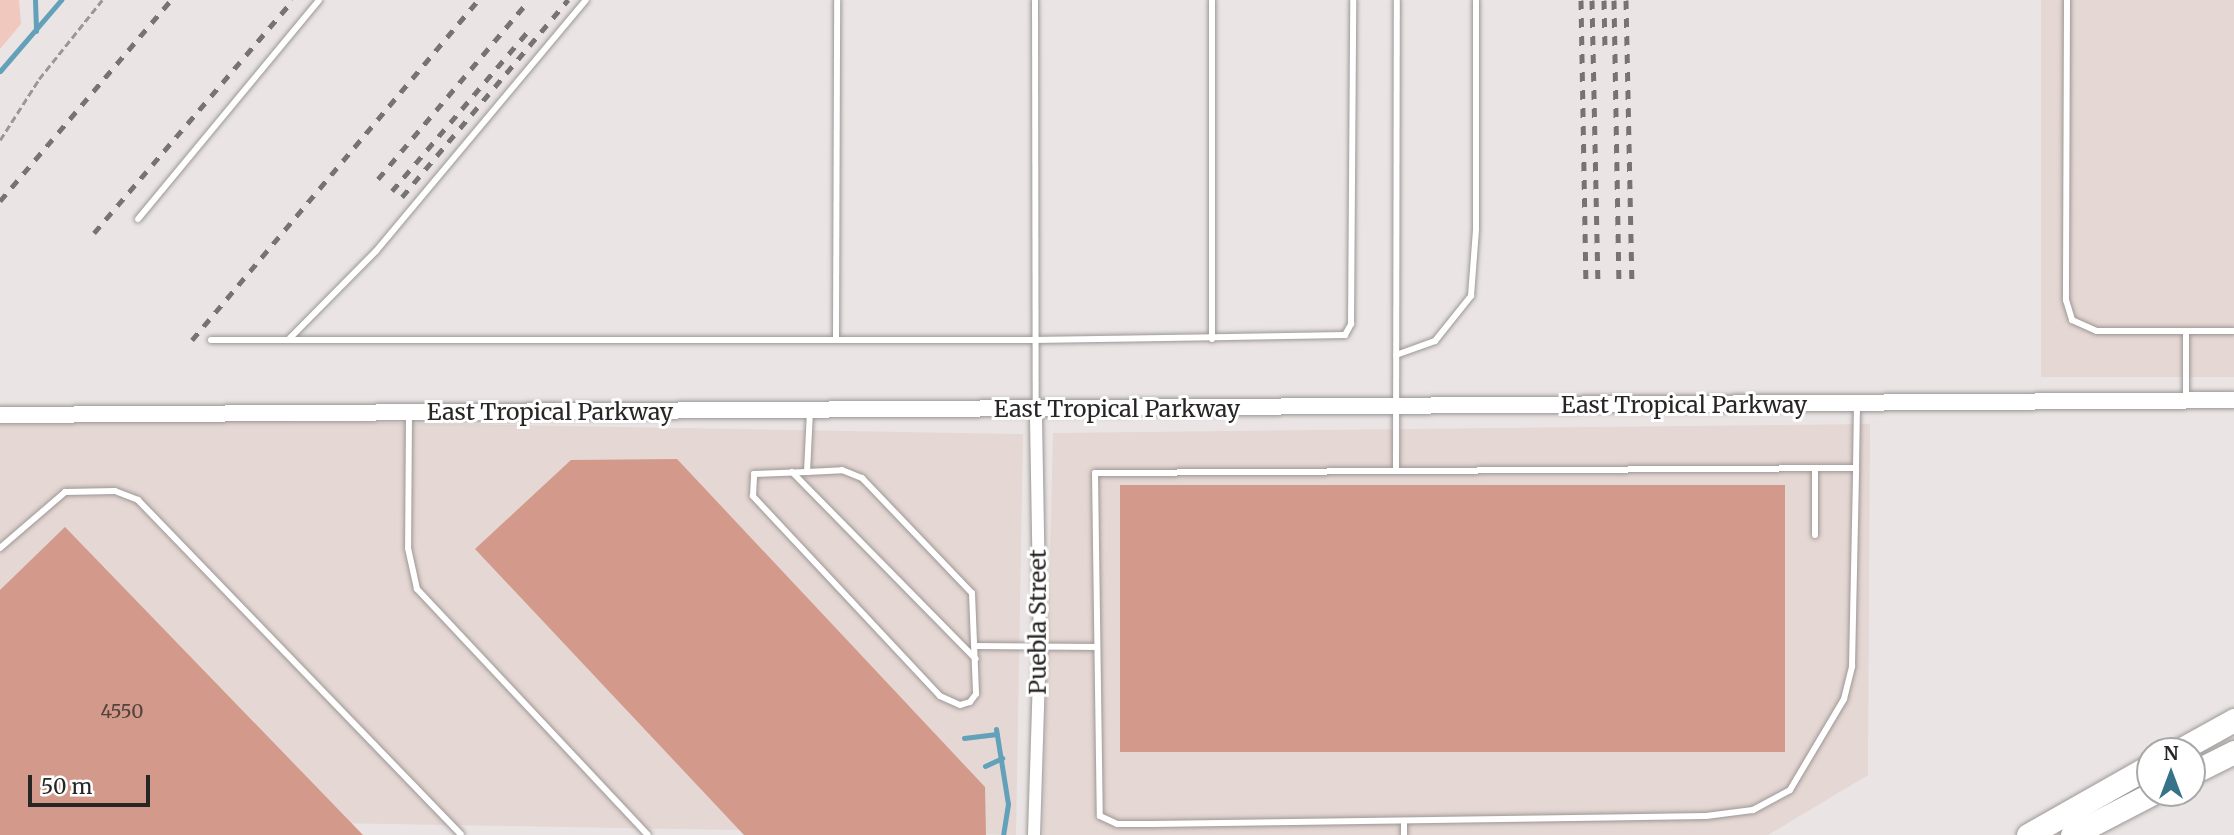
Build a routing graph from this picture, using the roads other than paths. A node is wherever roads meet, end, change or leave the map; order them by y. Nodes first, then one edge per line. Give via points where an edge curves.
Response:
1 (319, 0) edge
2 (586, 0) edge
3 (837, 0) edge
4 (1035, 0) edge
5 (1212, 0) edge
6 (1353, 0) edge
7 (1396, 0) edge
8 (1476, 0) edge
9 (2067, 0) edge
10 (138, 219) dead end
11 (2234, 331) edge
12 (2186, 332) junction
13 (836, 337) junction
14 (290, 338) junction
15 (1212, 339) junction
16 (211, 340) dead end
17 (1033, 340) junction
18 (1396, 355) junction
19 (2234, 400) edge
20 (2186, 401) junction
21 (1857, 404) junction
22 (1396, 407) junction
23 (1036, 410) junction
24 (810, 411) junction
25 (409, 413) junction
26 (0, 415) edge
27 (1396, 467) junction
28 (1815, 468) junction
29 (1856, 468) junction
30 (792, 472) junction
31 (807, 472) junction
32 (1815, 535) dead end
33 (0, 548) edge
34 (976, 646) junction
35 (1097, 647) junction
36 (1040, 648) junction
37 (976, 659) junction
38 (2234, 720) edge
39 (2203, 737) edge
40 (2234, 752) edge
41 (2206, 766) edge
42 (2136, 774) edge
43 (2136, 802) edge
44 (1404, 821) junction
45 (461, 835) edge
46 (648, 835) edge
47 (1034, 835) edge
48 (1404, 835) edge
49 (2028, 835) edge
50 (2072, 835) edge

1 - 10 lane
2 - 14 lane via 376,251
3 - 13 lane
4 - 17 lane
5 - 15 lane
6 - 15 lane via 1351,324 1345,335 1334,337
7 - 18 lane
8 - 18 lane via 1476,229 1471,296 1435,341
9 - 12 lane via 2066,300 2072,320 2089,330
11 - 12 lane
12 - 20 lane
13 - 14 lane
13 - 17 lane
14 - 16 lane
15 - 17 lane
17 - 23 lane
18 - 22 lane
19 - 20 street, East Tropical Parkway
20 - 21 street, East Tropical Parkway
21 - 22 street, East Tropical Parkway
21 - 29 lane
22 - 23 street, East Tropical Parkway
22 - 27 lane
23 - 24 street, East Tropical Parkway
23 - 36 street, Puebla Street
24 - 25 street, East Tropical Parkway
24 - 31 lane
25 - 26 street, East Tropical Parkway
25 - 46 lane via 408,548 417,589
27 - 28 lane
27 - 35 lane via 1095,472
28 - 29 lane
28 - 32 lane
29 - 44 lane via 1852,666 1844,699 1790,790 1753,810 1706,816
30 - 31 lane
30 - 37 lane
30 - 37 lane via 754,474 753,496 940,696 960,705 970,702 976,694
31 - 34 lane via 842,470 862,478 972,593
33 - 45 lane via 65,492 115,491 138,500
34 - 36 lane
34 - 37 lane
35 - 36 lane
35 - 44 lane via 1100,816 1117,824
36 - 47 street, Puebla Street
38 - 39 highway
40 - 41 highway
42 - 49 highway
43 - 50 highway
44 - 48 lane

